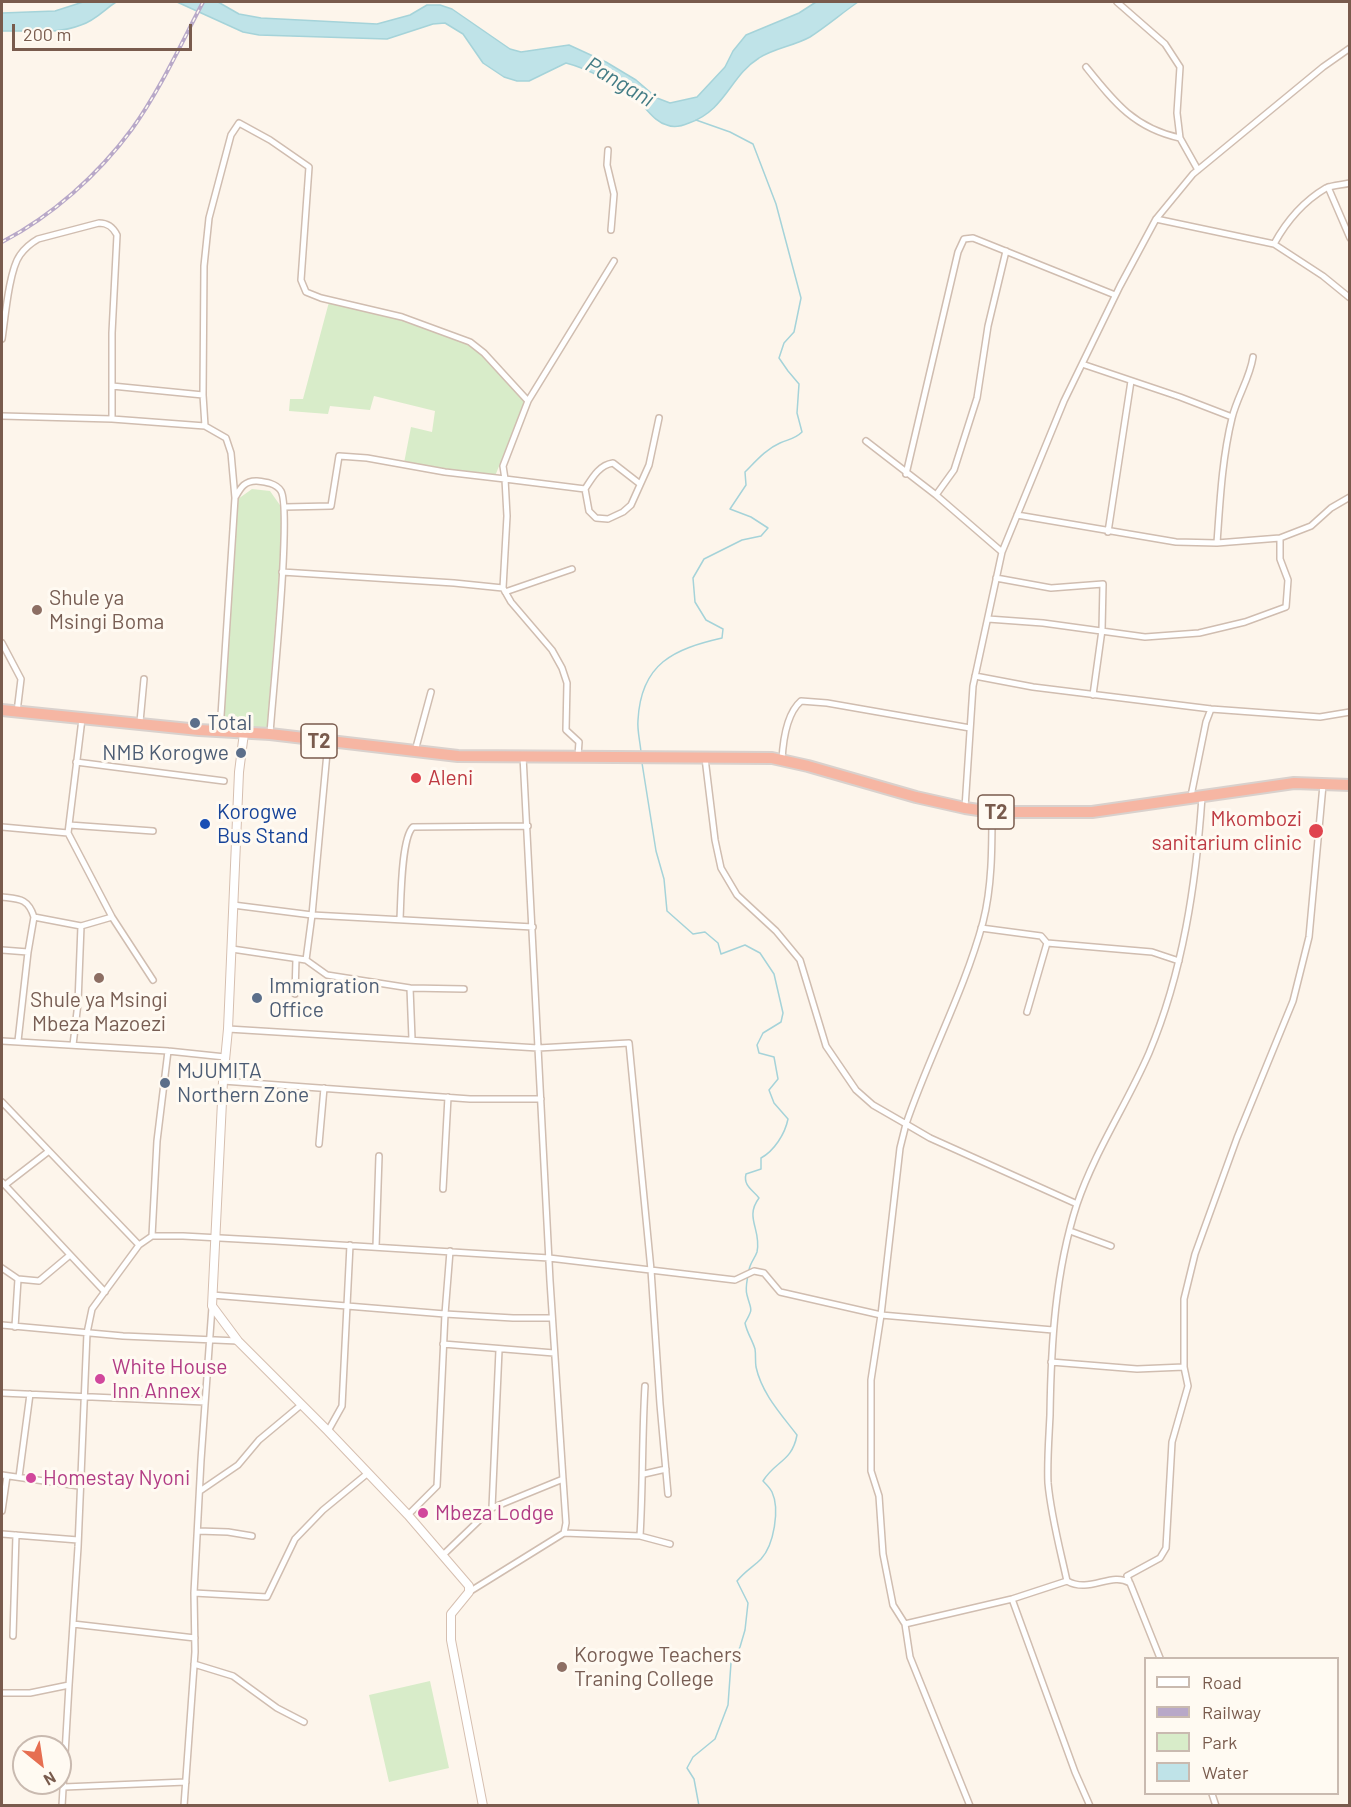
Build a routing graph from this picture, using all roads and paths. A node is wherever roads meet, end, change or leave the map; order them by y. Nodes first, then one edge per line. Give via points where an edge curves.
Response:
1 (1118, 2) edge
2 (1350, 48) edge
3 (1086, 67) dead end
4 (1180, 138) junction
5 (608, 150) dead end
6 (1198, 170) junction
7 (1350, 183) edge
8 (1328, 187) junction
9 (1156, 219) junction
10 (611, 230) dead end
11 (1350, 238) edge
12 (1274, 244) junction
13 (1006, 251) junction
14 (615, 261) dead end
15 (1115, 295) junction
16 (1350, 298) edge
17 (2, 339) edge
18 (1253, 357) dead end
19 (1082, 364) junction
20 (1131, 381) junction
21 (112, 386) junction
22 (203, 395) junction
23 (528, 401) junction
24 (2, 416) edge
25 (1232, 417) junction
26 (659, 418) dead end
27 (112, 419) junction
28 (206, 426) junction
29 (866, 441) dead end
30 (906, 474) junction
31 (505, 479) junction
32 (640, 484) junction
33 (585, 489) junction
34 (936, 495) junction
35 (1350, 497) edge
36 (236, 498) junction
37 (285, 507) junction
38 (1017, 515) junction
39 (1108, 532) junction
40 (1280, 538) junction
41 (1217, 543) junction
42 (1002, 552) junction
43 (572, 569) dead end
44 (282, 572) junction
45 (996, 578) junction
46 (504, 590) junction
47 (988, 619) junction
48 (1102, 630) junction
49 (2, 643) edge
50 (975, 676) junction
51 (144, 679) dead end
52 (431, 692) dead end
53 (1093, 695) junction
54 (1211, 709) junction
55 (2, 710) edge
56 (17, 712) junction
57 (1350, 712) edge
58 (82, 717) junction
59 (140, 722) junction
60 (970, 728) junction
61 (220, 731) junction
62 (244, 733) junction
63 (270, 734) junction
64 (328, 742) junction
65 (415, 751) junction
66 (523, 756) junction
67 (578, 757) junction
68 (705, 758) junction
69 (782, 760) junction
70 (76, 762) junction
71 (224, 781) dead end
72 (1323, 783) junction
73 (1350, 785) edge
74 (1197, 796) junction
75 (965, 808) junction
76 (992, 812) junction
77 (69, 825) junction
78 (528, 826) junction
79 (2, 827) edge
80 (153, 831) dead end
81 (68, 833) junction
82 (2, 897) edge
83 (233, 905) junction
84 (312, 915) junction
85 (34, 917) junction
86 (112, 917) junction
87 (400, 920) junction
88 (81, 926) junction
89 (533, 927) junction
90 (981, 928) junction
91 (1047, 943) junction
92 (232, 949) junction
93 (2, 950) edge
94 (28, 952) junction
95 (296, 959) junction
96 (306, 960) junction
97 (1179, 961) junction
98 (153, 980) dead end
99 (410, 988) junction
100 (464, 989) dead end
101 (295, 994) dead end
102 (1027, 1012) dead end
103 (228, 1029) junction
104 (412, 1039) junction
105 (2, 1041) edge
106 (18, 1041) junction
107 (73, 1045) junction
108 (538, 1048) junction
109 (168, 1051) junction
110 (225, 1057) junction
111 (223, 1081) junction
112 (324, 1088) junction
113 (448, 1097) junction
114 (541, 1099) junction
115 (2, 1102) edge
116 (906, 1124) junction
117 (319, 1144) dead end
118 (49, 1151) junction
119 (379, 1156) dead end
120 (3, 1184) edge
121 (443, 1189) dead end
122 (1077, 1204) junction
123 (1070, 1231) junction
124 (152, 1236) junction
125 (215, 1239) junction
126 (139, 1245) junction
127 (350, 1245) junction
128 (1111, 1246) dead end
129 (376, 1247) junction
130 (450, 1251) junction
131 (70, 1255) junction
132 (549, 1258) junction
133 (2, 1268) edge
134 (651, 1269) junction
135 (18, 1279) junction
136 (105, 1292) junction
137 (212, 1295) junction
138 (347, 1305) junction
139 (212, 1306) junction
140 (445, 1314) junction
141 (881, 1315) junction
142 (552, 1318) junction
143 (2, 1325) edge
144 (15, 1327) junction
145 (1053, 1330) junction
146 (87, 1333) junction
147 (210, 1340) junction
148 (238, 1341) junction
149 (443, 1344) junction
150 (499, 1350) junction
151 (554, 1353) junction
152 (1051, 1362) junction
153 (1184, 1368) junction
154 (645, 1386) dead end
155 (2, 1393) edge
156 (30, 1394) junction
157 (84, 1397) junction
158 (205, 1402) junction
159 (301, 1405) junction
160 (328, 1431) junction
161 (666, 1469) junction
162 (368, 1473) junction
163 (644, 1474) junction
164 (4, 1475) edge
165 (19, 1477) junction
166 (563, 1479) junction
167 (80, 1486) junction
168 (200, 1491) junction
169 (668, 1494) dead end
170 (492, 1508) junction
171 (2, 1511) edge
172 (408, 1515) junction
173 (198, 1531) junction
174 (564, 1533) junction
175 (2, 1534) edge
176 (16, 1535) junction
177 (252, 1536) dead end
178 (640, 1536) junction
179 (78, 1540) junction
180 (670, 1544) dead end
181 (443, 1555) junction
182 (1068, 1581) junction
183 (1130, 1583) junction
184 (470, 1592) junction
185 (194, 1593) junction
186 (1012, 1599) junction
187 (73, 1624) junction
188 (905, 1624) junction
189 (13, 1636) dead end
190 (195, 1638) junction
191 (1159, 1657) edge
192 (194, 1664) junction
193 (69, 1685) junction
194 (2, 1693) edge
195 (304, 1722) dead end
196 (67, 1735) edge
197 (186, 1782) junction
198 (72, 1787) edge
199 (184, 1806) edge
200 (483, 1806) edge
201 (970, 1806) edge
202 (1090, 1806) edge

1 - 4 street via 1165,44 1180,67
2 - 6 street
3 - 4 street via 1134,119 1158,133
4 - 6 street
5 - 10 street via 614,194
6 - 9 street
7 - 8 street
8 - 11 street
8 - 12 street via 1286,223
9 - 12 street
9 - 15 street
12 - 16 street
13 - 15 street
13 - 30 street via 973,238 964,239
13 - 34 street via 988,326 977,398 954,470
14 - 23 street
15 - 19 street
17 - 21 street via 13,272 24,250 38,239 106,223 117,235
18 - 25 street
19 - 20 street
19 - 38 street
20 - 25 street
20 - 39 street
21 - 22 street
21 - 27 street
22 - 23 street via 204,266 209,218 231,135 239,123 309,167 301,280 306,292 402,316 470,342
22 - 28 street
23 - 31 street via 503,466
24 - 27 street
25 - 41 street via 1222,472
26 - 32 street via 649,465
27 - 28 street
28 - 36 street via 226,438
29 - 30 street
30 - 34 street
31 - 33 street
31 - 37 street via 339,456 331,506
31 - 46 street
32 - 33 street via 612,463 600,468
32 - 33 street via 631,506 608,519 596,519 589,511
34 - 42 street
35 - 40 street via 1311,526
36 - 37 street via 242,485 265,482 281,492
36 - 61 street
37 - 44 street
38 - 39 street
38 - 42 street
39 - 41 street via 1176,542
40 - 41 street
40 - 48 street via 1280,559 1288,580 1286,607 1199,633 1146,637
42 - 45 street
43 - 46 street
44 - 46 street
44 - 63 street
45 - 47 street
45 - 48 street via 1051,588 1103,584
46 - 67 street via 562,668 567,683 566,730 579,742
47 - 48 street
47 - 50 street
48 - 53 street
49 - 56 street via 21,679
50 - 53 street
50 - 60 street
51 - 59 street
52 - 65 street
53 - 54 street
54 - 57 street via 1320,717
54 - 74 street
55 - 56 highway, T2
56 - 58 highway, T2
58 - 59 highway, T2
58 - 70 street
59 - 61 highway, T2
60 - 69 street via 801,701 784,736
60 - 75 street
61 - 62 highway, T2
62 - 63 highway, T2
62 - 83 street
63 - 64 highway, T2
64 - 65 highway, T2
64 - 84 street
65 - 66 highway, T2 via 458,756
66 - 67 highway, T2
66 - 78 street
67 - 68 highway, T2
68 - 69 highway, T2
68 - 116 street via 721,868 737,895 800,960 826,1046 856,1089 873,1105
69 - 75 highway, T2
70 - 71 street
70 - 77 street
72 - 73 highway, T2
72 - 74 highway, T2
72 - 153 street via 1309,937 1293,1001 1195,1254 1184,1299
74 - 76 highway, T2 via 1092,812
74 - 97 street via 1196,855
75 - 76 highway, T2
76 - 90 street via 992,858
77 - 80 street
77 - 81 street
78 - 87 street via 413,827 408,831 404,857
78 - 89 street
79 - 81 street
81 - 86 street
82 - 85 street via 24,901
83 - 84 street
83 - 92 street
84 - 87 street
84 - 96 street
85 - 88 street
85 - 94 street
86 - 88 street
86 - 98 street
87 - 89 street
88 - 107 street
89 - 108 street
90 - 91 street via 1041,936
90 - 116 street
91 - 97 street via 1152,952
91 - 102 street
92 - 95 street
92 - 103 street
93 - 94 street
94 - 106 street
95 - 96 street
95 - 101 street
96 - 99 street via 327,975
97 - 122 street via 1148,1054
99 - 100 street
99 - 104 street
103 - 104 street
103 - 110 street
104 - 108 street
105 - 106 street
106 - 107 street
107 - 109 street
108 - 114 street
108 - 134 street via 629,1043
109 - 110 street
109 - 124 street via 157,1141
110 - 111 street
111 - 112 street
111 - 125 street
112 - 113 street
112 - 117 street
113 - 114 street
113 - 121 street
114 - 132 street
115 - 118 street
116 - 122 street
116 - 141 street
118 - 120 street
118 - 126 street
119 - 129 street
120 - 131 street
122 - 123 street
123 - 128 street
123 - 145 street
124 - 125 street
124 - 126 street
125 - 127 street
125 - 137 street
126 - 136 street
127 - 129 street
127 - 138 street
129 - 130 street
130 - 132 street
130 - 140 street
131 - 135 street via 39,1281
131 - 136 street
132 - 134 street
132 - 142 street
133 - 135 street
134 - 141 street via 735,1280 753,1271 764,1273 780,1292
134 - 161 street
135 - 144 street
136 - 146 street via 92,1309
137 - 138 street
137 - 139 street
138 - 140 street
138 - 160 street via 342,1406
139 - 147 street
139 - 148 street
140 - 142 street
140 - 149 street
141 - 145 street
141 - 188 street via 871,1380 871,1471 879,1496 883,1554 893,1605
142 - 151 street
143 - 144 street
144 - 146 street
145 - 152 street
146 - 147 street
146 - 157 street
147 - 148 street
147 - 158 street
148 - 159 street
149 - 150 street
149 - 172 street via 437,1486
150 - 151 street
150 - 170 street
151 - 166 street
152 - 153 street via 1137,1369
152 - 182 street via 1048,1483
153 - 183 street via 1188,1386 1172,1442 1166,1548 1160,1557 1127,1576
154 - 163 street
155 - 156 street
156 - 157 street
156 - 165 street
157 - 158 street
157 - 167 street
158 - 168 street
159 - 160 street
159 - 168 street via 238,1465
160 - 162 street
161 - 163 street
161 - 169 street
162 - 172 street
162 - 185 street via 295,1539 267,1597
163 - 178 street
164 - 165 street
164 - 171 street
165 - 167 street
166 - 170 street
166 - 174 street
167 - 179 street
168 - 173 street
170 - 181 street
172 - 181 street
173 - 177 street
173 - 185 street
174 - 178 street
174 - 184 street
175 - 176 street
176 - 179 street
176 - 189 street
178 - 180 street
179 - 187 street
181 - 184 street
182 - 183 street via 1084,1587 1117,1579
182 - 186 street
183 - 191 street
184 - 200 street via 451,1614 451,1640
185 - 190 street
186 - 188 street
186 - 202 street
187 - 190 street
187 - 193 street
188 - 201 street via 910,1657
190 - 192 street
192 - 195 street via 233,1676
192 - 197 street
193 - 194 street via 30,1694
193 - 196 street
197 - 198 street
197 - 199 street

